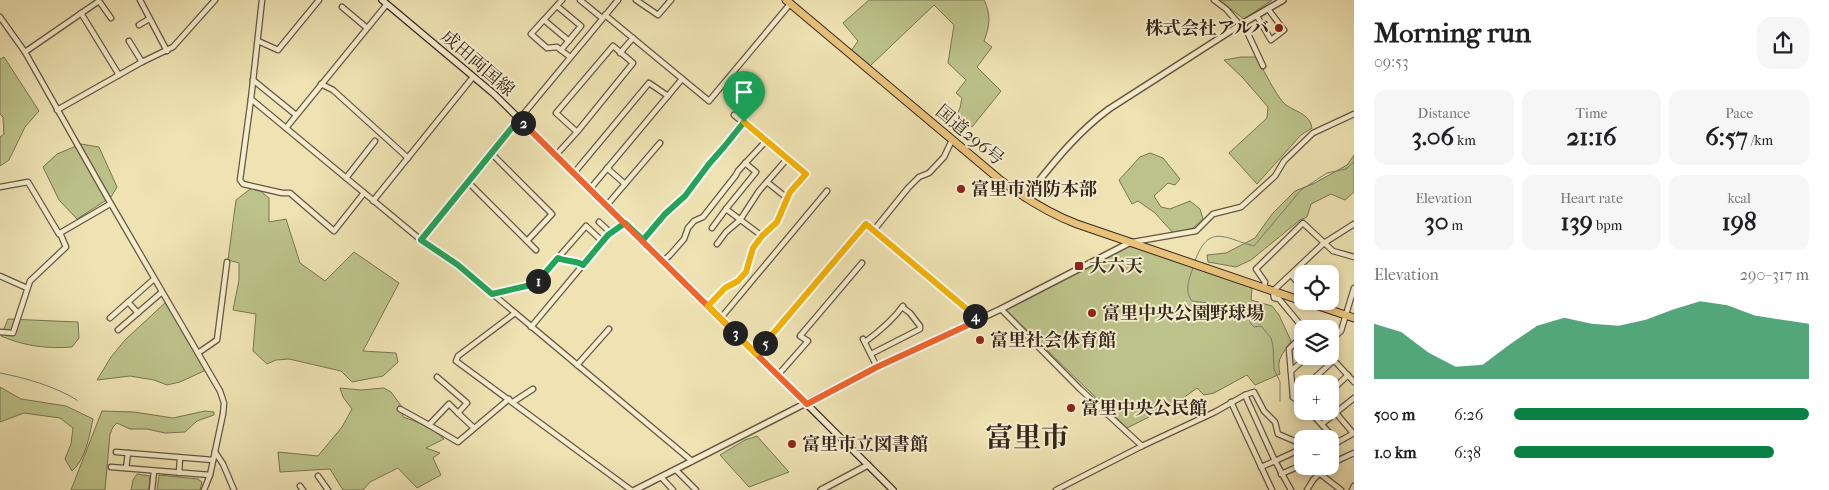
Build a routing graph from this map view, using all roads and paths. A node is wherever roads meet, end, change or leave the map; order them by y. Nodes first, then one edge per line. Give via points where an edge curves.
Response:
1 (140, 0) edge
2 (215, 0) edge
3 (262, 0) edge
4 (319, 0) edge
5 (562, 0) edge
6 (580, 0) edge
7 (636, 0) edge
8 (672, 0) edge
9 (1214, 0) edge
10 (1283, 0) edge
11 (614, 1) edge
12 (384, 2) edge
13 (788, 2) edge
14 (557, 6) junction
15 (342, 7) dead end
16 (1268, 9) junction
17 (82, 13) junction
18 (604, 16) junction
19 (1256, 16) junction
20 (0, 17) edge
21 (111, 18) dead end
22 (150, 19) junction
23 (544, 20) junction
24 (1242, 24) junction
25 (139, 25) dead end
26 (367, 28) junction
27 (632, 38) junction
28 (128, 41) dead end
29 (258, 41) junction
30 (569, 41) junction
31 (561, 50) junction
32 (166, 51) junction
33 (25, 52) junction
34 (620, 53) junction
35 (570, 57) junction
36 (142, 62) junction
37 (1263, 66) dead end
38 (119, 76) junction
39 (473, 77) junction
40 (682, 79) junction
41 (253, 80) junction
42 (321, 84) junction
43 (668, 96) junction
44 (251, 99) junction
45 (57, 110) junction
46 (1354, 114) edge
47 (296, 115) junction
48 (734, 115) dead end
49 (519, 119) junction
50 (744, 122) junction
51 (286, 128) junction
52 (577, 132) junction
53 (952, 140) junction
54 (375, 141) dead end
55 (766, 141) junction
56 (660, 143) dead end
57 (491, 153) junction
58 (556, 155) junction
59 (408, 158) junction
60 (787, 159) junction
61 (745, 163) junction
62 (607, 168) junction
63 (574, 173) junction
64 (346, 178) junction
65 (468, 182) junction
66 (767, 182) junction
67 (625, 184) junction
68 (0, 186) edge
69 (590, 189) junction
70 (827, 192) dead end
71 (364, 193) junction
72 (787, 198) junction
73 (1025, 198) junction
74 (374, 201) junction
75 (110, 204) junction
76 (607, 205) junction
77 (726, 209) junction
78 (740, 220) junction
79 (599, 222) dead end
80 (625, 223) junction
81 (1354, 224) edge
82 (712, 228) dead end
83 (874, 230) junction
84 (60, 233) junction
85 (611, 233) junction
86 (762, 236) junction
87 (421, 240) junction
88 (643, 240) junction
89 (527, 241) junction
90 (602, 241) junction
91 (1131, 242) junction
92 (1324, 243) junction
93 (717, 244) dead end
94 (536, 250) dead end
95 (1354, 257) edge
96 (558, 258) junction
97 (663, 260) junction
98 (226, 262) dead end
99 (862, 262) dead end
100 (583, 265) junction
101 (1290, 275) junction
102 (0, 276) edge
103 (154, 279) junction
104 (1294, 279) edge
105 (27, 288) junction
106 (1264, 288) junction
107 (1354, 288) edge
108 (1273, 291) junction
109 (162, 292) junction
110 (492, 294) junction
111 (1294, 298) edge
112 (128, 302) junction
113 (708, 306) junction
114 (1001, 310) junction
115 (1333, 310) edge
116 (138, 313) junction
117 (515, 313) junction
118 (1346, 315) junction
119 (110, 318) dead end
120 (720, 318) junction
121 (1354, 318) edge
122 (979, 320) junction
123 (1296, 320) edge
124 (531, 327) junction
125 (609, 329) dead end
126 (118, 330) dead end
127 (0, 332) edge
128 (1339, 333) edge
129 (1294, 344) edge
130 (198, 353) junction
131 (756, 354) junction
132 (870, 354) junction
133 (577, 365) junction
134 (1298, 365) edge
135 (1329, 365) edge
136 (1339, 365) edge
137 (877, 367) junction
138 (1291, 371) junction
139 (1318, 375) edge
140 (1348, 375) junction
141 (778, 376) junction
142 (437, 377) dead end
143 (1354, 382) edge
144 (1339, 384) edge
145 (533, 389) dead end
146 (1245, 395) junction
147 (1293, 396) edge
148 (511, 401) junction
149 (1353, 401) edge
150 (1231, 402) junction
151 (807, 404) junction
152 (400, 409) dead end
153 (1339, 411) edge
154 (458, 412) junction
155 (1339, 416) edge
156 (1318, 420) edge
157 (1327, 420) edge
158 (1322, 424) junction
159 (428, 425) junction
160 (474, 428) junction
161 (1354, 433) edge
162 (1294, 441) edge
163 (1142, 446) junction
164 (116, 452) dead end
165 (215, 452) junction
166 (128, 453) junction
167 (1294, 453) edge
168 (1354, 453) edge
169 (180, 458) junction
170 (213, 460) junction
171 (1339, 460) edge
172 (692, 461) junction
173 (1275, 461) junction
174 (868, 465) junction
175 (1261, 467) junction
176 (111, 468) dead end
177 (126, 468) junction
178 (1294, 468) edge
179 (676, 470) junction
180 (154, 471) junction
181 (179, 473) junction
182 (1281, 474) junction
183 (210, 475) junction
184 (1318, 475) edge
185 (1322, 475) edge
186 (318, 476) dead end
187 (661, 477) junction
188 (1333, 484) junction
189 (1354, 486) edge
190 (152, 490) edge
191 (204, 490) edge
192 (234, 490) edge
193 (328, 490) edge
194 (630, 490) edge
195 (636, 490) edge
196 (673, 490) edge
197 (696, 490) edge
198 (821, 490) edge
199 (893, 490) edge
200 (1056, 490) edge
201 (1272, 490) edge
202 (1291, 490) edge
203 (1308, 490) edge
204 (1330, 490) edge
205 (1341, 490) edge
206 (1352, 490) edge

1 - 22 street
2 - 32 street via 178,43
3 - 29 street
4 - 29 street via 278,50
5 - 14 street
6 - 18 street
7 - 8 street via 658,15
9 - 24 street
10 - 16 street
11 - 18 street
12 - 26 street
12 - 39 main road, 成田両国線
13 - 40 street via 709,101
13 - 53 highway, 国道296号
14 - 23 street
14 - 30 street via 581,26
15 - 26 street
16 - 19 street
16 - 19 street via 1284,30 1271,40
17 - 21 street via 99,1
17 - 33 street
17 - 38 street
18 - 27 street
18 - 35 street
19 - 24 street
20 - 33 street
22 - 25 street
22 - 32 street
23 - 30 street
23 - 31 street via 531,34 547,48 558,47
24 - 37 street
24 - 73 street via 1093,120 1070,142
26 - 42 street
27 - 34 street
27 - 40 street
28 - 36 street
29 - 41 street
30 - 31 street
31 - 35 street
32 - 36 street
33 - 45 street
34 - 52 street via 633,63
34 - 52 street via 613,46 556,113
35 - 49 street
36 - 38 street
38 - 45 street
39 - 49 main road, 成田両国線
39 - 59 street
40 - 43 street
41 - 44 street
41 - 47 street
42 - 47 street
42 - 59 street via 333,90
43 - 62 street
43 - 63 street via 649,83
44 - 51 street
44 - 71 street via 242,184 290,193 334,231
45 - 75 street
46 - 91 street via 1313,133 1284,161 1276,176 1241,207 1213,214 1196,231
47 - 51 street
48 - 50 street
49 - 57 street
49 - 58 main road, 成田両国線
50 - 55 street
50 - 88 street via 685,196
51 - 64 street
52 - 58 street
53 - 73 highway, 国道296号
53 - 83 street via 944,158 908,188
54 - 64 street
55 - 60 street
55 - 61 street
56 - 67 street
57 - 65 street
57 - 89 street via 552,214
58 - 63 main road, 成田両国線
59 - 74 street
60 - 66 street
60 - 72 street via 806,174
61 - 77 street via 756,172
61 - 97 street
62 - 67 street
62 - 69 street
63 - 69 main road, 成田両国線
64 - 71 street
65 - 87 street
65 - 89 street
66 - 72 street
66 - 78 street
67 - 76 street
68 - 84 street via 28,182
69 - 76 main road, 成田両国線
70 - 120 street
71 - 74 street
72 - 86 street via 777,222
73 - 91 highway, 国道296号 via 1063,219
74 - 87 street
75 - 84 street
75 - 103 street
76 - 80 main road, 成田両国線
77 - 78 street
77 - 82 street
78 - 86 street
78 - 93 street
79 - 85 street
80 - 85 street
80 - 88 main road, 成田両国線
81 - 92 street
83 - 122 street
83 - 131 street via 866,224
84 - 105 street via 66,247 30,281
85 - 90 street
86 - 113 street via 753,248 746,272
87 - 110 street
88 - 97 main road, 成田両国線
89 - 94 street
90 - 96 street via 586,226
90 - 100 street
91 - 106 highway, 国道296号
91 - 114 street
92 - 95 street via 1333,251
92 - 101 street
92 - 106 street via 1303,223 1256,269 1265,282
96 - 100 street
96 - 110 street via 535,284
97 - 113 main road, 成田両国線
98 - 130 street via 217,340
99 - 141 street via 800,336 808,341
100 - 124 street
101 - 104 street
101 - 108 street
102 - 105 street
103 - 109 street
103 - 112 street
105 - 127 street via 13,333
106 - 108 highway, 国道296号
107 - 118 street
108 - 111 highway, 国道296号
108 - 123 street via 1274,298
109 - 116 street
109 - 130 street
110 - 117 street
112 - 116 street
112 - 119 street
113 - 120 main road, 成田両国線
114 - 122 street
114 - 163 street
115 - 118 highway, 国道296号
116 - 126 street
117 - 124 street
117 - 148 street via 458,356 456,361
118 - 121 highway, 国道296号
118 - 128 street
120 - 131 main road, 成田両国線
122 - 137 street
124 - 133 street
125 - 133 street
129 - 138 street via 1289,349
130 - 165 street via 223,398
131 - 141 main road, 成田両国線
132 - 132 street via 920,329 916,319 903,306 876,335 864,340
132 - 137 street
133 - 172 street
134 - 138 street
135 - 139 street
136 - 140 street
137 - 151 street
138 - 147 street
140 - 143 street
140 - 144 street
141 - 151 main road, 成田両国線
142 - 154 street via 467,403
145 - 148 street
146 - 150 street
146 - 162 street via 1254,392 1275,422 1278,434
146 - 173 street
148 - 160 street
148 - 194 street
149 - 153 street
150 - 163 street
150 - 175 street
151 - 172 street
151 - 174 main road, 成田両国線
152 - 159 street
154 - 159 street via 449,404
154 - 160 street
155 - 161 street
156 - 158 street
157 - 158 street
158 - 161 street via 1338,442
159 - 160 street via 458,442
163 - 200 street
164 - 166 street
165 - 170 street
165 - 192 street
166 - 169 street
166 - 177 street
167 - 173 street
168 - 171 street
169 - 170 street
169 - 181 street
170 - 183 street
172 - 179 street
173 - 175 street
173 - 182 street
174 - 198 street
174 - 199 main road, 成田両国線
175 - 201 street
176 - 177 street
177 - 180 street
178 - 182 street
179 - 187 street
179 - 197 street
180 - 181 street
180 - 190 street
181 - 183 street
182 - 202 street
183 - 191 street
184 - 203 street
185 - 188 street
186 - 193 street
187 - 195 street
187 - 196 street
188 - 204 street
188 - 205 street
189 - 206 street

